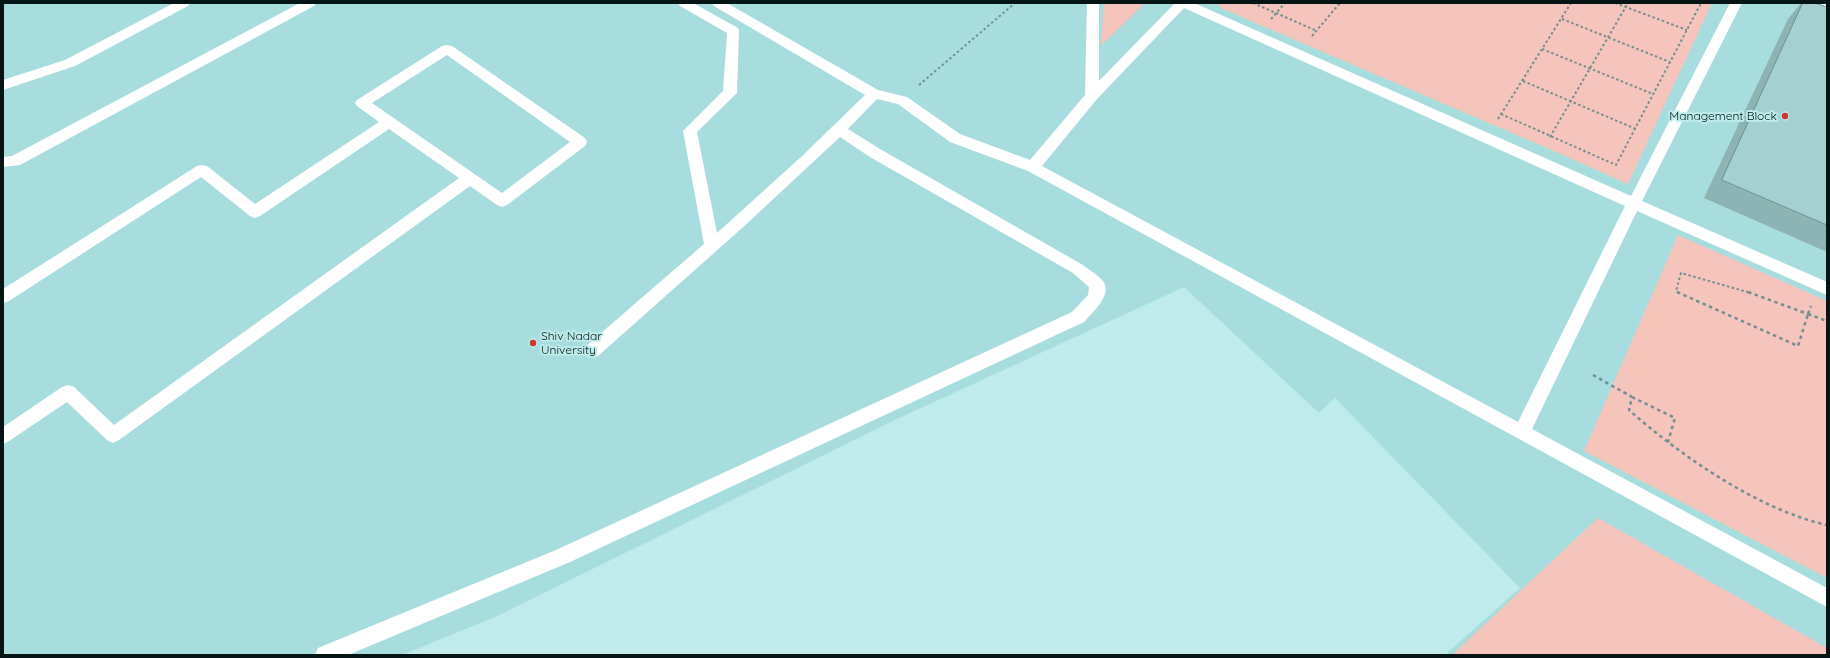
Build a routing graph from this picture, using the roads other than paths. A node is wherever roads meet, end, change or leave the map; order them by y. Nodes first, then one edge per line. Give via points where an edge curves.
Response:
1 (184, 3) edge
2 (310, 3) edge
3 (684, 3) edge
4 (718, 3) edge
5 (1092, 3) edge
6 (1182, 3) edge
7 (1736, 3) edge
8 (1816, 3) edge
9 (1827, 7) edge
10 (3, 85) edge
11 (874, 94) junction
12 (1092, 96) junction
13 (388, 122) junction
14 (840, 130) junction
15 (3, 162) edge
16 (1033, 167) junction
17 (470, 179) junction
18 (1634, 203) junction
19 (712, 245) junction
20 (1822, 287) edge
21 (3, 296) edge
22 (592, 351) dead end
23 (1522, 432) junction
24 (3, 436) edge
25 (1827, 598) edge
26 (325, 655) edge

1 - 10 lane via 70,63
2 - 15 lane via 15,161
3 - 19 lane via 733,31 730,93 690,131
4 - 11 lane
5 - 12 lane
6 - 12 lane
6 - 18 lane
7 - 18 lane
8 - 9 lane
11 - 14 lane
11 - 16 lane via 902,100 955,138
12 - 16 lane
13 - 17 lane
13 - 17 lane via 362,103 447,49 580,142 502,201
13 - 21 lane via 255,212 202,170
14 - 19 lane
14 - 26 lane via 875,153 1078,269 1097,285 1096,297 1078,317 665,509 563,556
16 - 23 lane
17 - 24 lane via 113,435 68,392
18 - 20 lane
18 - 23 lane
19 - 22 lane
23 - 25 lane

